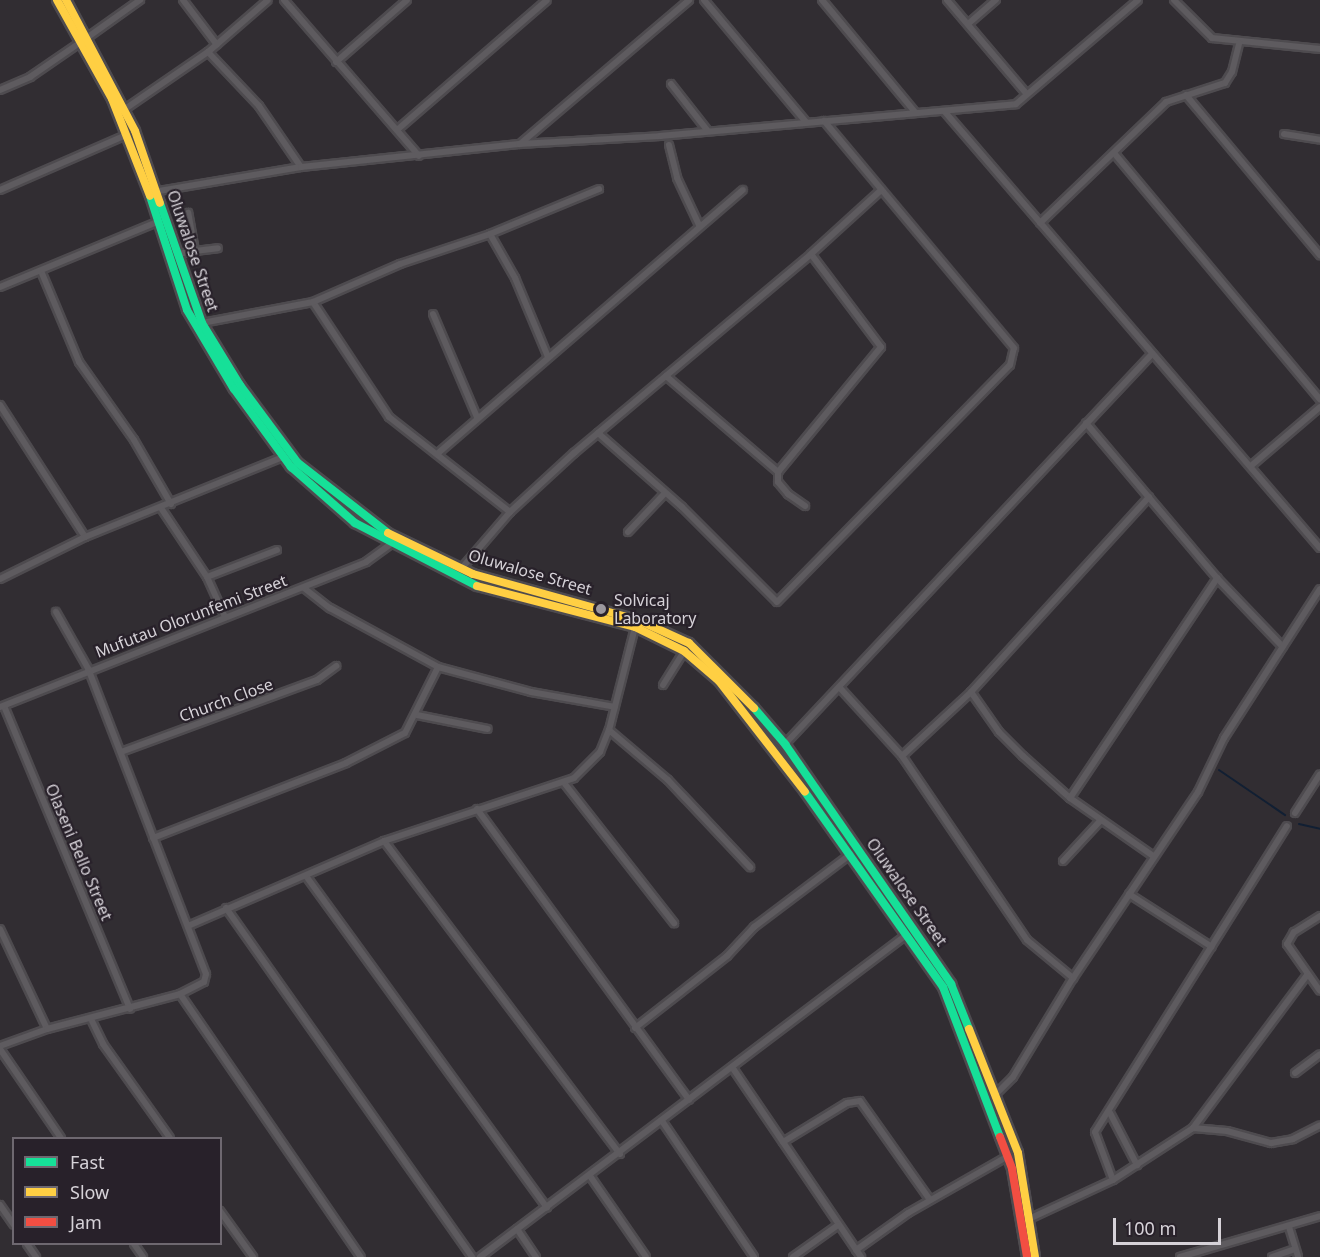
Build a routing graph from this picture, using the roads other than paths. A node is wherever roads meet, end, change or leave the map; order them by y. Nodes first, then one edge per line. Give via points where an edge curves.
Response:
1 (57, 0) edge
2 (66, 0) edge
3 (140, 0) edge
4 (183, 0) edge
5 (268, 0) edge
6 (284, 0) edge
7 (407, 0) edge
8 (547, 0) edge
9 (688, 0) edge
10 (704, 0) edge
11 (822, 0) edge
12 (947, 0) edge
13 (996, 0) edge
14 (1138, 0) edge
15 (1174, 0) edge
16 (968, 24) junction
17 (85, 40) junction
18 (1239, 43) junction
19 (217, 45) junction
20 (1320, 49) edge
21 (208, 52) junction
22 (336, 62) junction
23 (671, 84) dead end
24 (0, 90) edge
25 (1026, 93) junction
26 (1185, 95) junction
27 (125, 109) junction
28 (915, 112) junction
29 (945, 112) junction
30 (805, 121) junction
31 (824, 121) junction
32 (397, 130) junction
33 (707, 130) junction
34 (1284, 134) dead end
35 (126, 135) junction
36 (1320, 140) edge
37 (519, 144) junction
38 (669, 145) dead end
39 (1114, 153) junction
40 (419, 156) junction
41 (301, 167) junction
42 (599, 189) dead end
43 (0, 190) edge
44 (742, 190) dead end
45 (882, 190) junction
46 (153, 192) junction
47 (188, 213) dead end
48 (158, 222) junction
49 (1040, 223) junction
50 (699, 225) junction
51 (490, 234) junction
52 (218, 248) dead end
53 (195, 250) junction
54 (177, 254) junction
55 (811, 254) junction
56 (1320, 255) edge
57 (41, 271) junction
58 (0, 287) edge
59 (313, 302) junction
60 (433, 314) dead end
61 (202, 324) junction
62 (1152, 354) junction
63 (548, 357) junction
64 (666, 376) junction
65 (1320, 399) edge
66 (0, 405) edge
67 (1320, 407) edge
68 (477, 417) junction
69 (1086, 423) junction
70 (598, 433) junction
71 (437, 454) junction
72 (283, 458) junction
73 (1252, 465) junction
74 (778, 472) junction
75 (665, 493) junction
76 (1149, 496) junction
77 (171, 504) junction
78 (805, 506) dead end
79 (161, 508) junction
80 (510, 512) junction
81 (628, 532) dead end
82 (85, 537) junction
83 (389, 545) junction
84 (1320, 548) edge
85 (277, 550) dead end
86 (461, 569) junction
87 (1, 575) edge
88 (207, 577) junction
89 (1217, 578) junction
90 (304, 588) junction
91 (1320, 589) edge
92 (56, 612) dead end
93 (225, 617) junction
94 (634, 627) junction
95 (1283, 647) junction
96 (684, 651) junction
97 (336, 666) dead end
98 (438, 668) junction
99 (89, 670) junction
100 (663, 684) dead end
101 (840, 688) junction
102 (971, 692) junction
103 (2, 707) edge
104 (615, 707) junction
105 (417, 715) junction
106 (488, 729) dead end
107 (609, 730) junction
108 (785, 744) junction
109 (121, 752) junction
110 (902, 756) junction
111 (1320, 774) edge
112 (565, 784) junction
113 (1070, 798) junction
114 (477, 809) junction
115 (1295, 813) dead end
116 (1101, 820) junction
117 (1287, 826) dead end
118 (153, 838) junction
119 (384, 841) junction
120 (851, 854) junction
121 (1153, 856) junction
122 (1063, 861) dead end
123 (750, 867) dead end
124 (870, 874) junction
125 (306, 876) junction
126 (1129, 894) junction
127 (225, 908) junction
128 (1320, 916) edge
129 (674, 923) dead end
130 (188, 926) junction
131 (0, 929) edge
132 (906, 935) junction
133 (1212, 947) junction
134 (1307, 975) junction
135 (1073, 978) junction
136 (1320, 991) edge
137 (180, 994) junction
138 (130, 1009) junction
139 (91, 1019) junction
140 (635, 1028) junction
141 (47, 1029) junction
142 (0, 1047) edge
143 (1320, 1054) edge
144 (732, 1067) junction
145 (1295, 1073) dead end
146 (995, 1095) junction
147 (689, 1100) junction
148 (1110, 1113) junction
149 (662, 1121) junction
150 (1320, 1125) edge
151 (1193, 1128) junction
152 (60, 1137) edge
153 (169, 1137) edge
154 (783, 1142) junction
155 (620, 1154) junction
156 (1008, 1156) junction
157 (1137, 1165) junction
158 (590, 1176) junction
159 (1113, 1180) junction
160 (930, 1200) junction
161 (0, 1205) edge
162 (547, 1208) junction
163 (222, 1214) edge
164 (1320, 1216) edge
165 (1031, 1218) junction
166 (12, 1222) edge
167 (838, 1225) junction
168 (1289, 1227) junction
169 (518, 1229) junction
170 (1295, 1249) junction
171 (856, 1250) junction
172 (1206, 1254) edge
173 (252, 1257) edge
174 (361, 1257) edge
175 (472, 1257) edge
176 (480, 1257) edge
177 (536, 1257) edge
178 (646, 1257) edge
179 (754, 1257) edge
180 (793, 1257) edge
181 (861, 1257) edge
182 (1027, 1257) edge
183 (1035, 1257) edge
184 (1180, 1257) edge
185 (1272, 1257) edge
186 (1298, 1257) edge

1 - 17 street, Oluwalose Street
2 - 17 street, Oluwalose Street
3 - 17 street
4 - 19 street
5 - 19 street
6 - 22 street
7 - 22 street
8 - 32 street
9 - 37 street
10 - 30 street
11 - 28 street
12 - 16 street
13 - 16 street
14 - 25 street
15 - 18 street via 1212,38
16 - 25 street
17 - 24 street via 30,77
17 - 27 street, Oluwalose Street
17 - 35 street, Oluwalose Street
18 - 20 street
18 - 26 street via 1232,72 1225,82
19 - 21 street
21 - 27 street
21 - 41 street via 259,106
22 - 32 street
23 - 33 street
25 - 29 street via 1016,104
26 - 39 street via 1166,102
26 - 56 street
27 - 46 street, Oluwalose Street
28 - 29 street
28 - 31 street
29 - 49 street
30 - 31 street
30 - 33 street
31 - 45 street
32 - 40 street
33 - 37 street
34 - 36 street
35 - 43 street
35 - 46 street, Oluwalose Street
37 - 40 street
38 - 50 street via 677,178
39 - 49 street
39 - 65 street
40 - 41 street
41 - 46 street
42 - 51 street
44 - 50 street
45 - 55 street
45 - 75 street via 1014,348 1010,364 781,601 777,602
46 - 48 street, Oluwalose Street
46 - 54 street, Oluwalose Street
47 - 53 street
48 - 57 street
48 - 72 street, Oluwalose Street via 191,318
49 - 62 street
50 - 63 street
51 - 59 street via 400,264
51 - 63 street via 515,279
52 - 53 street
53 - 54 street
54 - 61 street, Oluwalose Street
55 - 64 street
55 - 74 street via 881,347
57 - 58 street
57 - 77 street via 79,362 134,440
59 - 61 street
59 - 71 street via 389,417
60 - 68 street
61 - 86 street, Oluwalose Street via 289,453 315,480 395,538
62 - 69 street
62 - 73 street
63 - 68 street
64 - 70 street
64 - 74 street
66 - 82 street
67 - 73 street
68 - 71 street
69 - 76 street
69 - 101 street
70 - 75 street
70 - 80 street
71 - 80 street
72 - 77 street
72 - 83 street, Oluwalose Street via 355,523
73 - 84 street
74 - 78 street via 783,488
75 - 81 street
76 - 89 street
76 - 102 street
77 - 79 street
79 - 82 street
79 - 88 street
80 - 86 street
82 - 87 street
83 - 90 street, Mufutau Olorunfemi Street via 366,562
83 - 94 street, Oluwalose Street via 484,589
85 - 88 street
86 - 108 street, Oluwalose Street via 638,620 689,643 726,675
88 - 93 street
89 - 95 street
89 - 113 street
90 - 93 street, Mufutau Olorunfemi Street
90 - 98 street via 330,608
91 - 95 street
92 - 99 street
93 - 99 street, Mufutau Olorunfemi Street
94 - 96 street, Oluwalose Street
94 - 104 street
95 - 121 street via 1224,738 1197,792
96 - 100 street
96 - 120 street, Oluwalose Street via 719,681
97 - 109 street, Church Close via 317,680
98 - 104 street via 531,692
98 - 105 street
99 - 103 street, Mufutau Olorunfemi Street
99 - 109 street
101 - 108 street
101 - 110 street
102 - 110 street
102 - 113 street via 999,732
103 - 138 street, Olaseni Bello Street
104 - 107 street
105 - 106 street
105 - 118 street via 405,733 346,763
107 - 112 street via 592,761
107 - 123 street via 668,780
108 - 124 street, Oluwalose Street
109 - 118 street
110 - 135 street via 1027,940
111 - 115 street
112 - 114 street
112 - 129 street
113 - 116 street
114 - 119 street
114 - 140 street
116 - 121 street
116 - 122 street
117 - 133 street
118 - 130 street
119 - 125 street
119 - 155 street
120 - 124 street, Oluwalose Street
120 - 140 street via 754,927 727,956
121 - 126 street
124 - 132 street, Oluwalose Street
124 - 146 street, Oluwalose Street via 951,984
125 - 127 street
125 - 162 street
126 - 133 street
126 - 135 street
127 - 130 street
127 - 175 street
128 - 134 street via 1294,932 1287,944
130 - 137 street via 206,974 204,982
131 - 141 street
132 - 144 street
132 - 156 street, Oluwalose Street via 943,987
133 - 148 street
134 - 136 street
134 - 151 street
135 - 146 street via 1013,1077
137 - 138 street
137 - 174 street
138 - 139 street
139 - 141 street
139 - 153 street via 103,1044
140 - 147 street
141 - 142 street
142 - 152 street
143 - 145 street
144 - 147 street
144 - 154 street
146 - 165 street, Oluwalose Street via 1018,1153
147 - 149 street
148 - 157 street
148 - 159 street via 1095,1136
149 - 155 street
149 - 179 street
150 - 151 street via 1293,1139 1271,1143 1227,1131
151 - 157 street
154 - 160 street via 847,1103 860,1101
154 - 167 street
155 - 158 street
156 - 160 street
156 - 182 street, Oluwalose Street
157 - 159 street
158 - 162 street
158 - 178 street
159 - 165 street
160 - 171 street
161 - 166 street
162 - 169 street
163 - 173 street
164 - 168 street
165 - 183 street, Oluwalose Street
167 - 171 street
167 - 180 street
168 - 170 street
168 - 172 street
169 - 176 street
169 - 177 street
170 - 185 street
170 - 186 street
171 - 181 street
172 - 184 street

